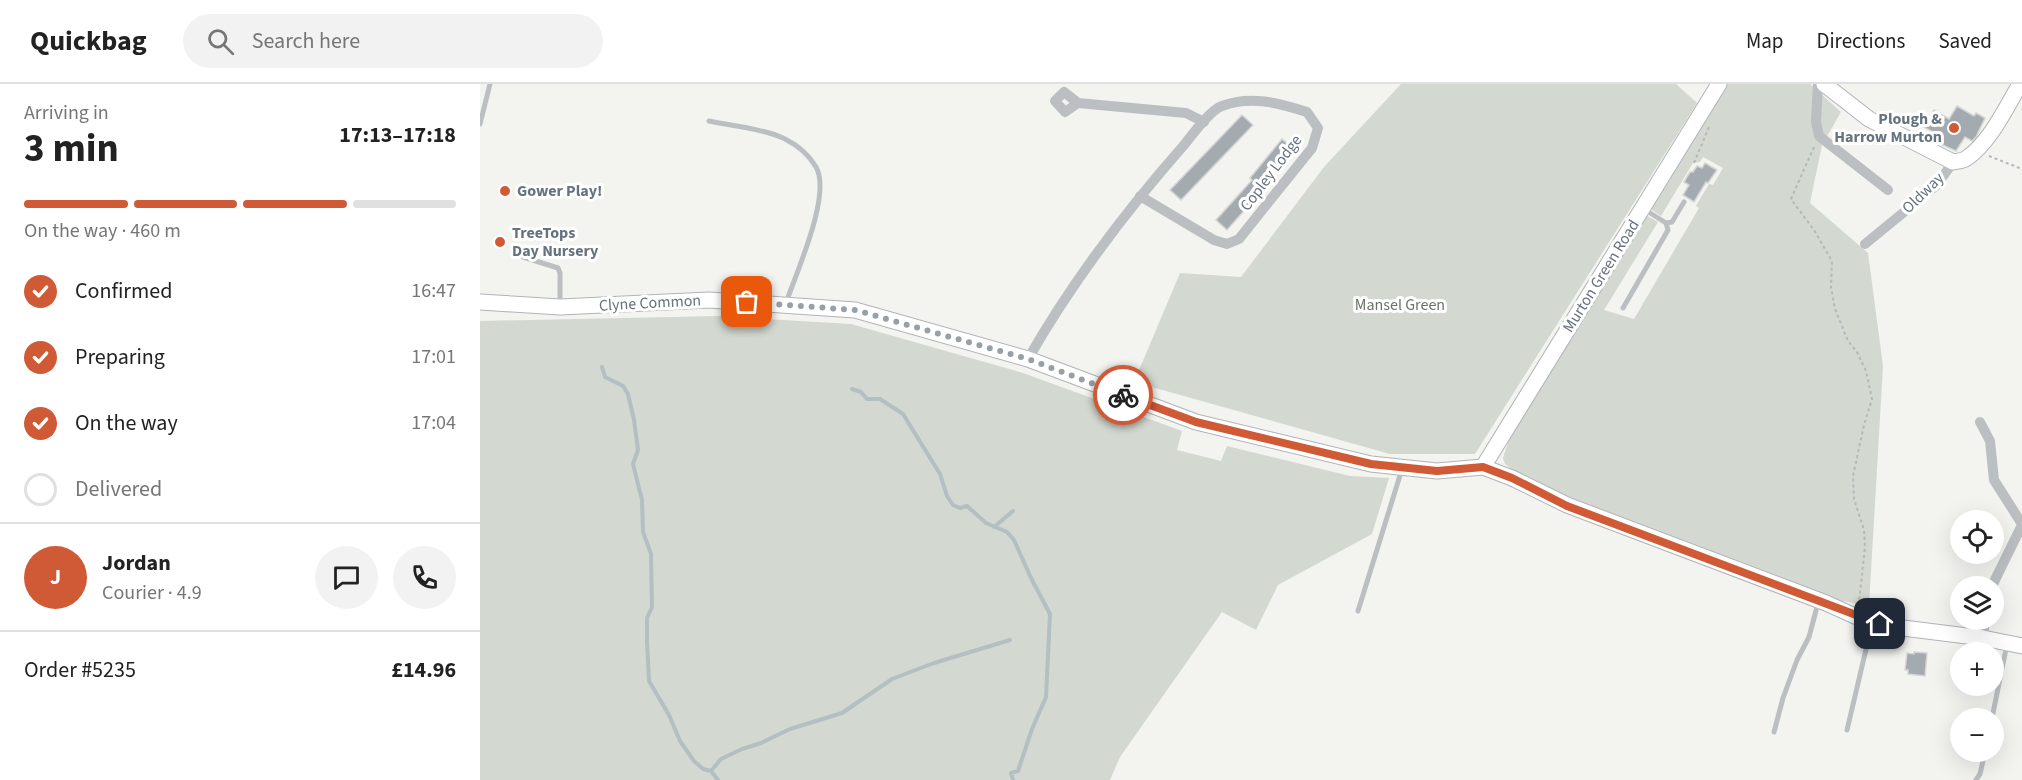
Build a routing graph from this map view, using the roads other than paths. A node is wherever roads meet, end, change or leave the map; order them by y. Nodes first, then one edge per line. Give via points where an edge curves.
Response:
1 (490, 84) edge
2 (1719, 84) edge
3 (1818, 84) edge
4 (1824, 84) edge
5 (2020, 84) edge
6 (1078, 103) dead end
7 (709, 121) dead end
8 (1204, 122) junction
9 (480, 124) edge
10 (1953, 162) junction
11 (1888, 190) dead end
12 (1140, 196) junction
13 (1684, 202) dead end
14 (1643, 208) junction
15 (1666, 223) junction
16 (1865, 244) dead end
17 (523, 257) dead end
18 (480, 302) edge
19 (785, 305) junction
20 (560, 307) junction
21 (1623, 308) dead end
22 (1028, 359) junction
23 (1980, 422) dead end
24 (1403, 467) junction
25 (1483, 467) junction
26 (2022, 525) edge
27 (1997, 576) edge
28 (1819, 600) junction
29 (1358, 611) dead end
30 (1873, 622) junction
31 (1984, 630) edge
32 (1983, 638) junction
33 (2014, 645) edge
34 (1995, 708) edge
35 (1847, 730) dead end
36 (1774, 732) dead end
37 (1983, 762) edge
38 (1976, 780) edge

1 - 9 lane
2 - 14 main road, Murton Green Road
3 - 11 street via 1819,136
4 - 10 main road via 1869,119
5 - 10 main road, Oldway via 1975,151 1965,160
6 - 8 street via 1186,114
7 - 19 lane via 784,139 817,168 819,196 814,226
8 - 12 street, Copley Lodge
8 - 12 street, Copley Lodge via 1219,107 1241,99 1278,103 1307,112 1318,128 1312,148 1239,239 1227,244
10 - 16 street, Oldway via 1937,185
12 - 22 street, Copley Lodge via 1056,311
13 - 15 lane via 1672,222
14 - 15 lane
14 - 25 main road, Murton Green Road
15 - 21 lane via 1668,230
17 - 20 lane via 558,268
18 - 20 main road, Clyne Common
19 - 20 main road, Clyne Common via 709,300
19 - 22 main road, Clyne Common via 855,310
22 - 24 main road, Clyne Common via 1196,422 1371,464
23 - 26 street via 1990,441 1995,480
24 - 25 main road, Clyne Common via 1437,471
24 - 29 lane
25 - 28 main road via 1567,506
26 - 27 street
28 - 30 main road
28 - 36 lane
30 - 32 main road
30 - 35 lane
31 - 32 street
32 - 33 main road
33 - 34 lane
37 - 38 lane

